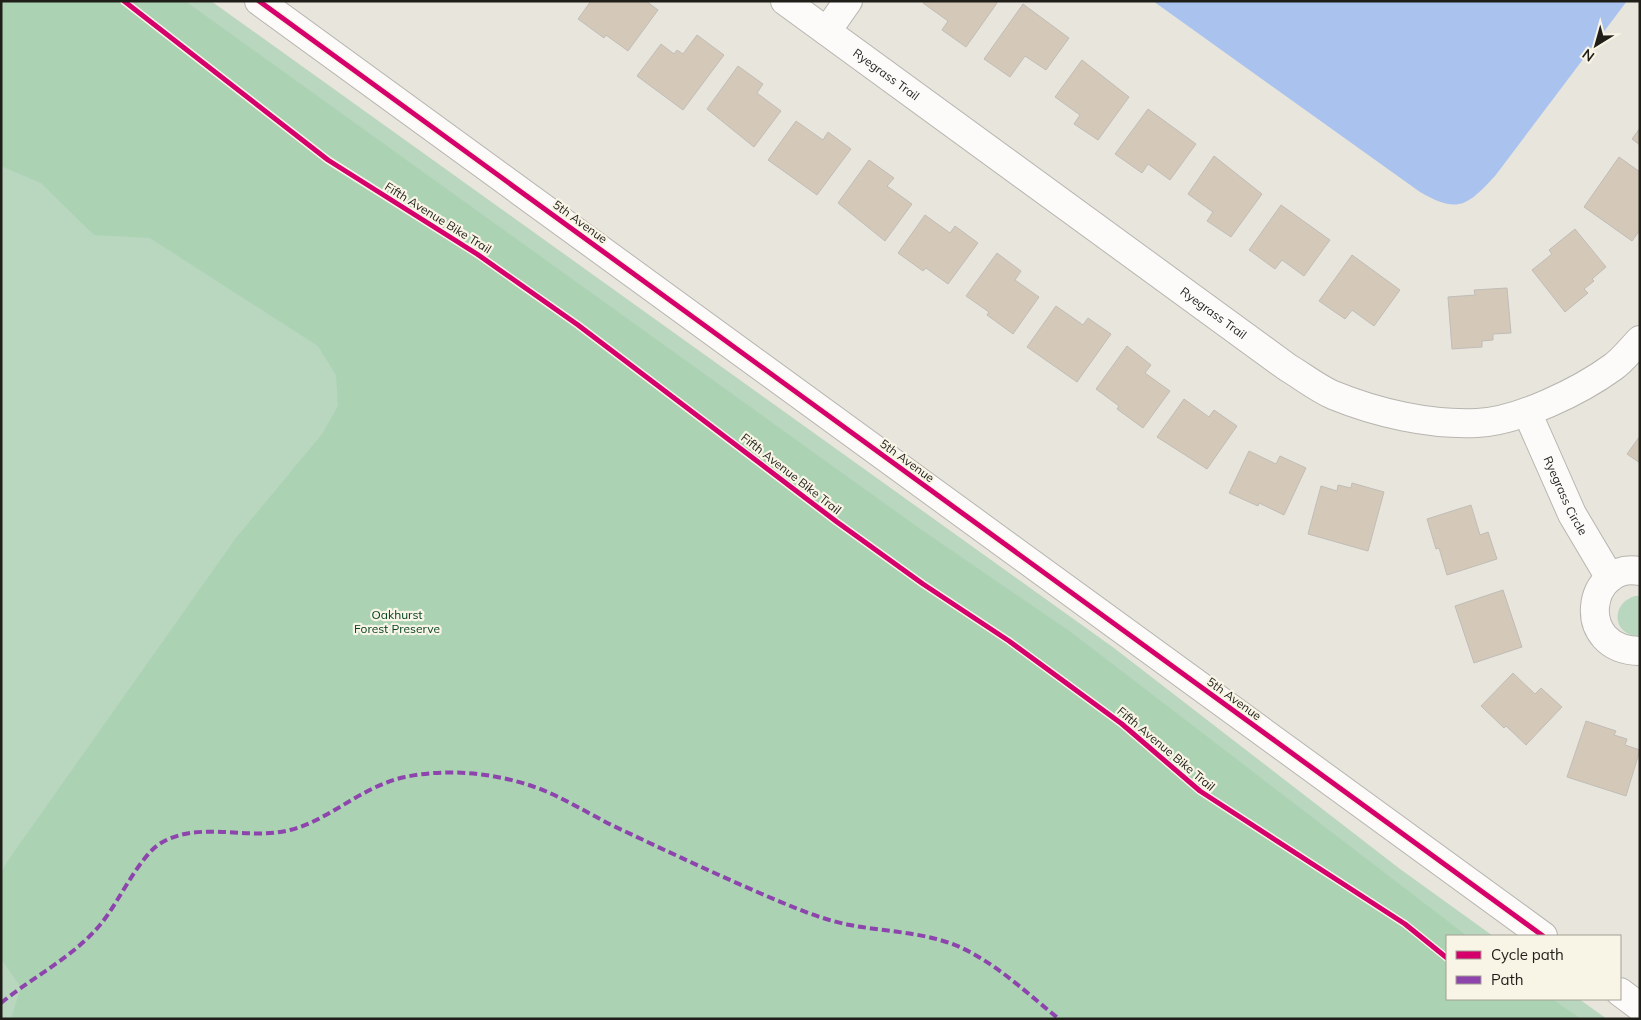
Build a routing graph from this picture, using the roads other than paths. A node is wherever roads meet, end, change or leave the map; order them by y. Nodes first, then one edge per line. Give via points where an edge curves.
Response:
1 (259, 1) edge
2 (785, 1) edge
3 (848, 1) edge
4 (827, 31) junction
5 (1640, 340) edge
6 (1527, 412) junction
7 (1640, 571) edge
8 (1610, 578) junction
9 (1640, 651) edge
10 (1542, 935) edge
11 (1621, 993) edge
12 (1640, 1007) edge

1 - 10 street, 5th Avenue
2 - 4 street, Ryegrass Trail
3 - 4 street
4 - 6 street, Ryegrass Trail via 1287,368 1332,394 1382,411 1427,420 1479,423
5 - 6 street, Ryegrass Trail via 1614,366 1570,394
6 - 8 street, Ryegrass Circle via 1572,514
7 - 8 street via 1622,572
8 - 9 street via 1595,600 1597,626 1615,647
11 - 12 street

